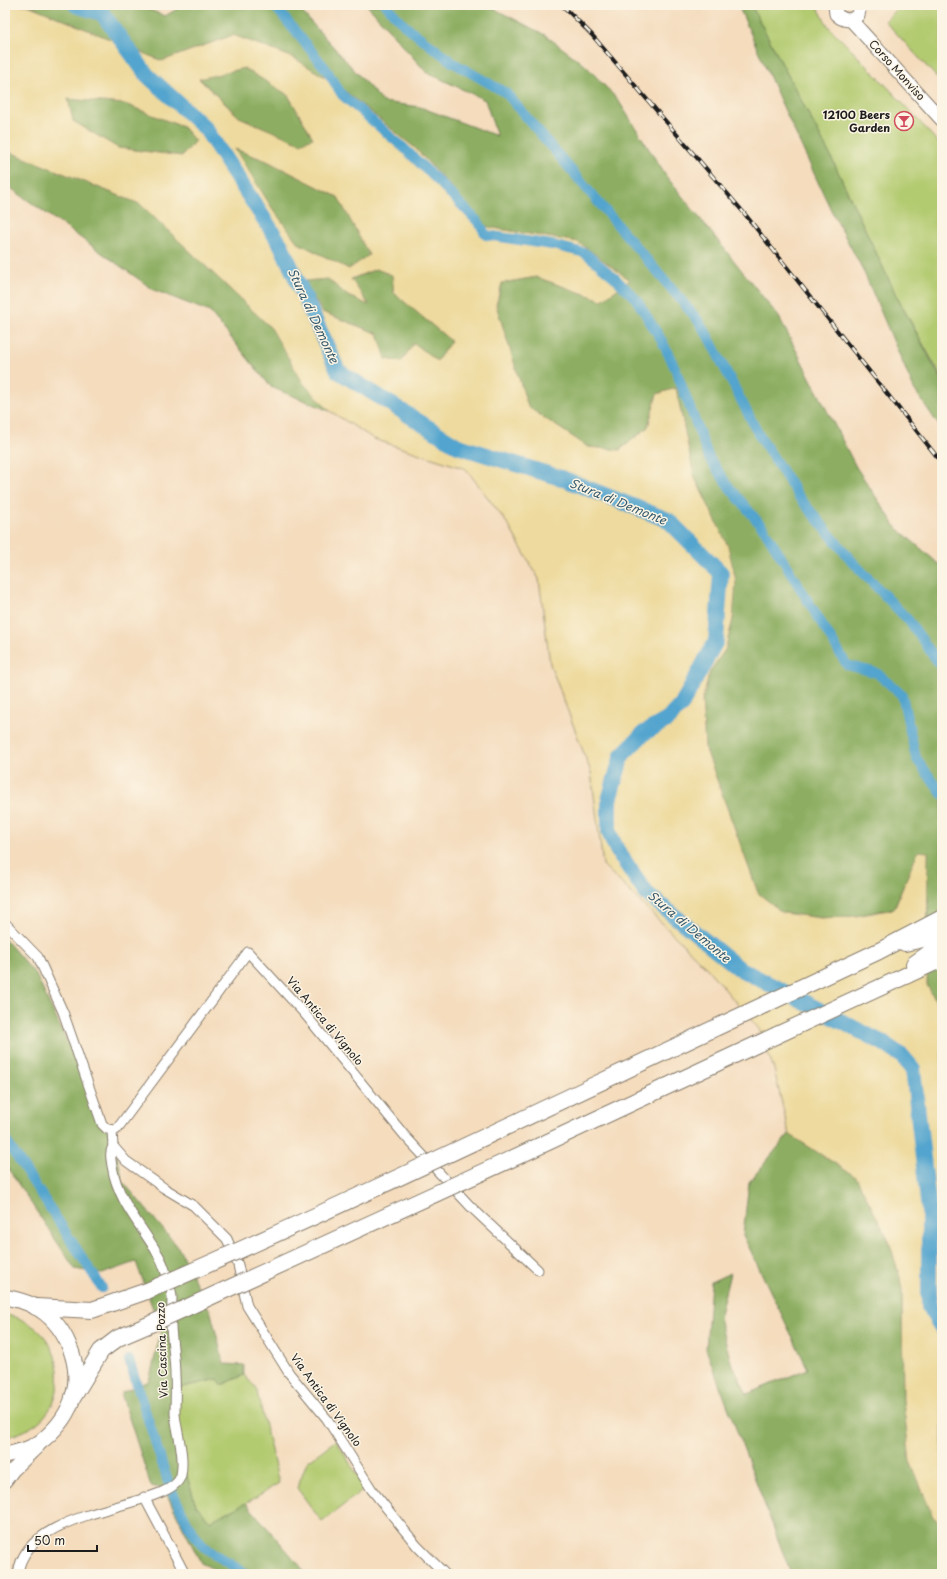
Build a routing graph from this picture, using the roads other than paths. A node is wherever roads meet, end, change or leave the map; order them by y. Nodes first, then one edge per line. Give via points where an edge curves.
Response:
1 (835, 5) edge
2 (856, 13) edge
3 (942, 107) edge
4 (942, 120) edge
5 (942, 918) edge
6 (5, 923) edge
7 (942, 935) edge
8 (942, 944) edge
9 (879, 951) junction
10 (942, 959) edge
11 (881, 986) junction
12 (112, 1131) junction
13 (113, 1146) junction
14 (538, 1270) dead end
15 (5, 1286) edge
16 (5, 1297) edge
17 (30, 1304) junction
18 (73, 1397) junction
19 (43, 1440) junction
20 (5, 1455) edge
21 (5, 1481) edge
22 (144, 1497) junction
23 (18, 1574) edge
24 (186, 1574) edge
25 (445, 1574) edge

1 - 2 main road via 839,17
2 - 3 main road, Corso Monviso
2 - 4 main road, Corso Monviso
5 - 9 highway
6 - 12 street via 38,958 63,1012 102,1124
7 - 9 highway
8 - 11 highway
9 - 17 highway, bridge via 509,1126 147,1291 92,1310
10 - 11 highway
11 - 18 highway, bridge via 506,1162 118,1338 101,1351
12 - 13 street
12 - 14 street, Via Antica di Vignolo via 120,1125 248,952 304,1013 405,1136 471,1207
13 - 22 street, Via Cascina Pozzo via 111,1159 114,1181 130,1214 160,1258 172,1295 171,1326 181,1474 178,1483
13 - 25 street, Via Antica di Vignolo via 126,1161 194,1206 227,1239 238,1265 247,1306 289,1373 327,1419 372,1490 417,1546
15 - 17 main road
16 - 17 main road
17 - 18 main road via 56,1323 70,1345 76,1371
18 - 19 main road via 62,1421
19 - 20 main road via 22,1452
19 - 21 main road
22 - 23 street, Via Cascina Pozzo via 50,1530 29,1547 19,1564
22 - 24 street

